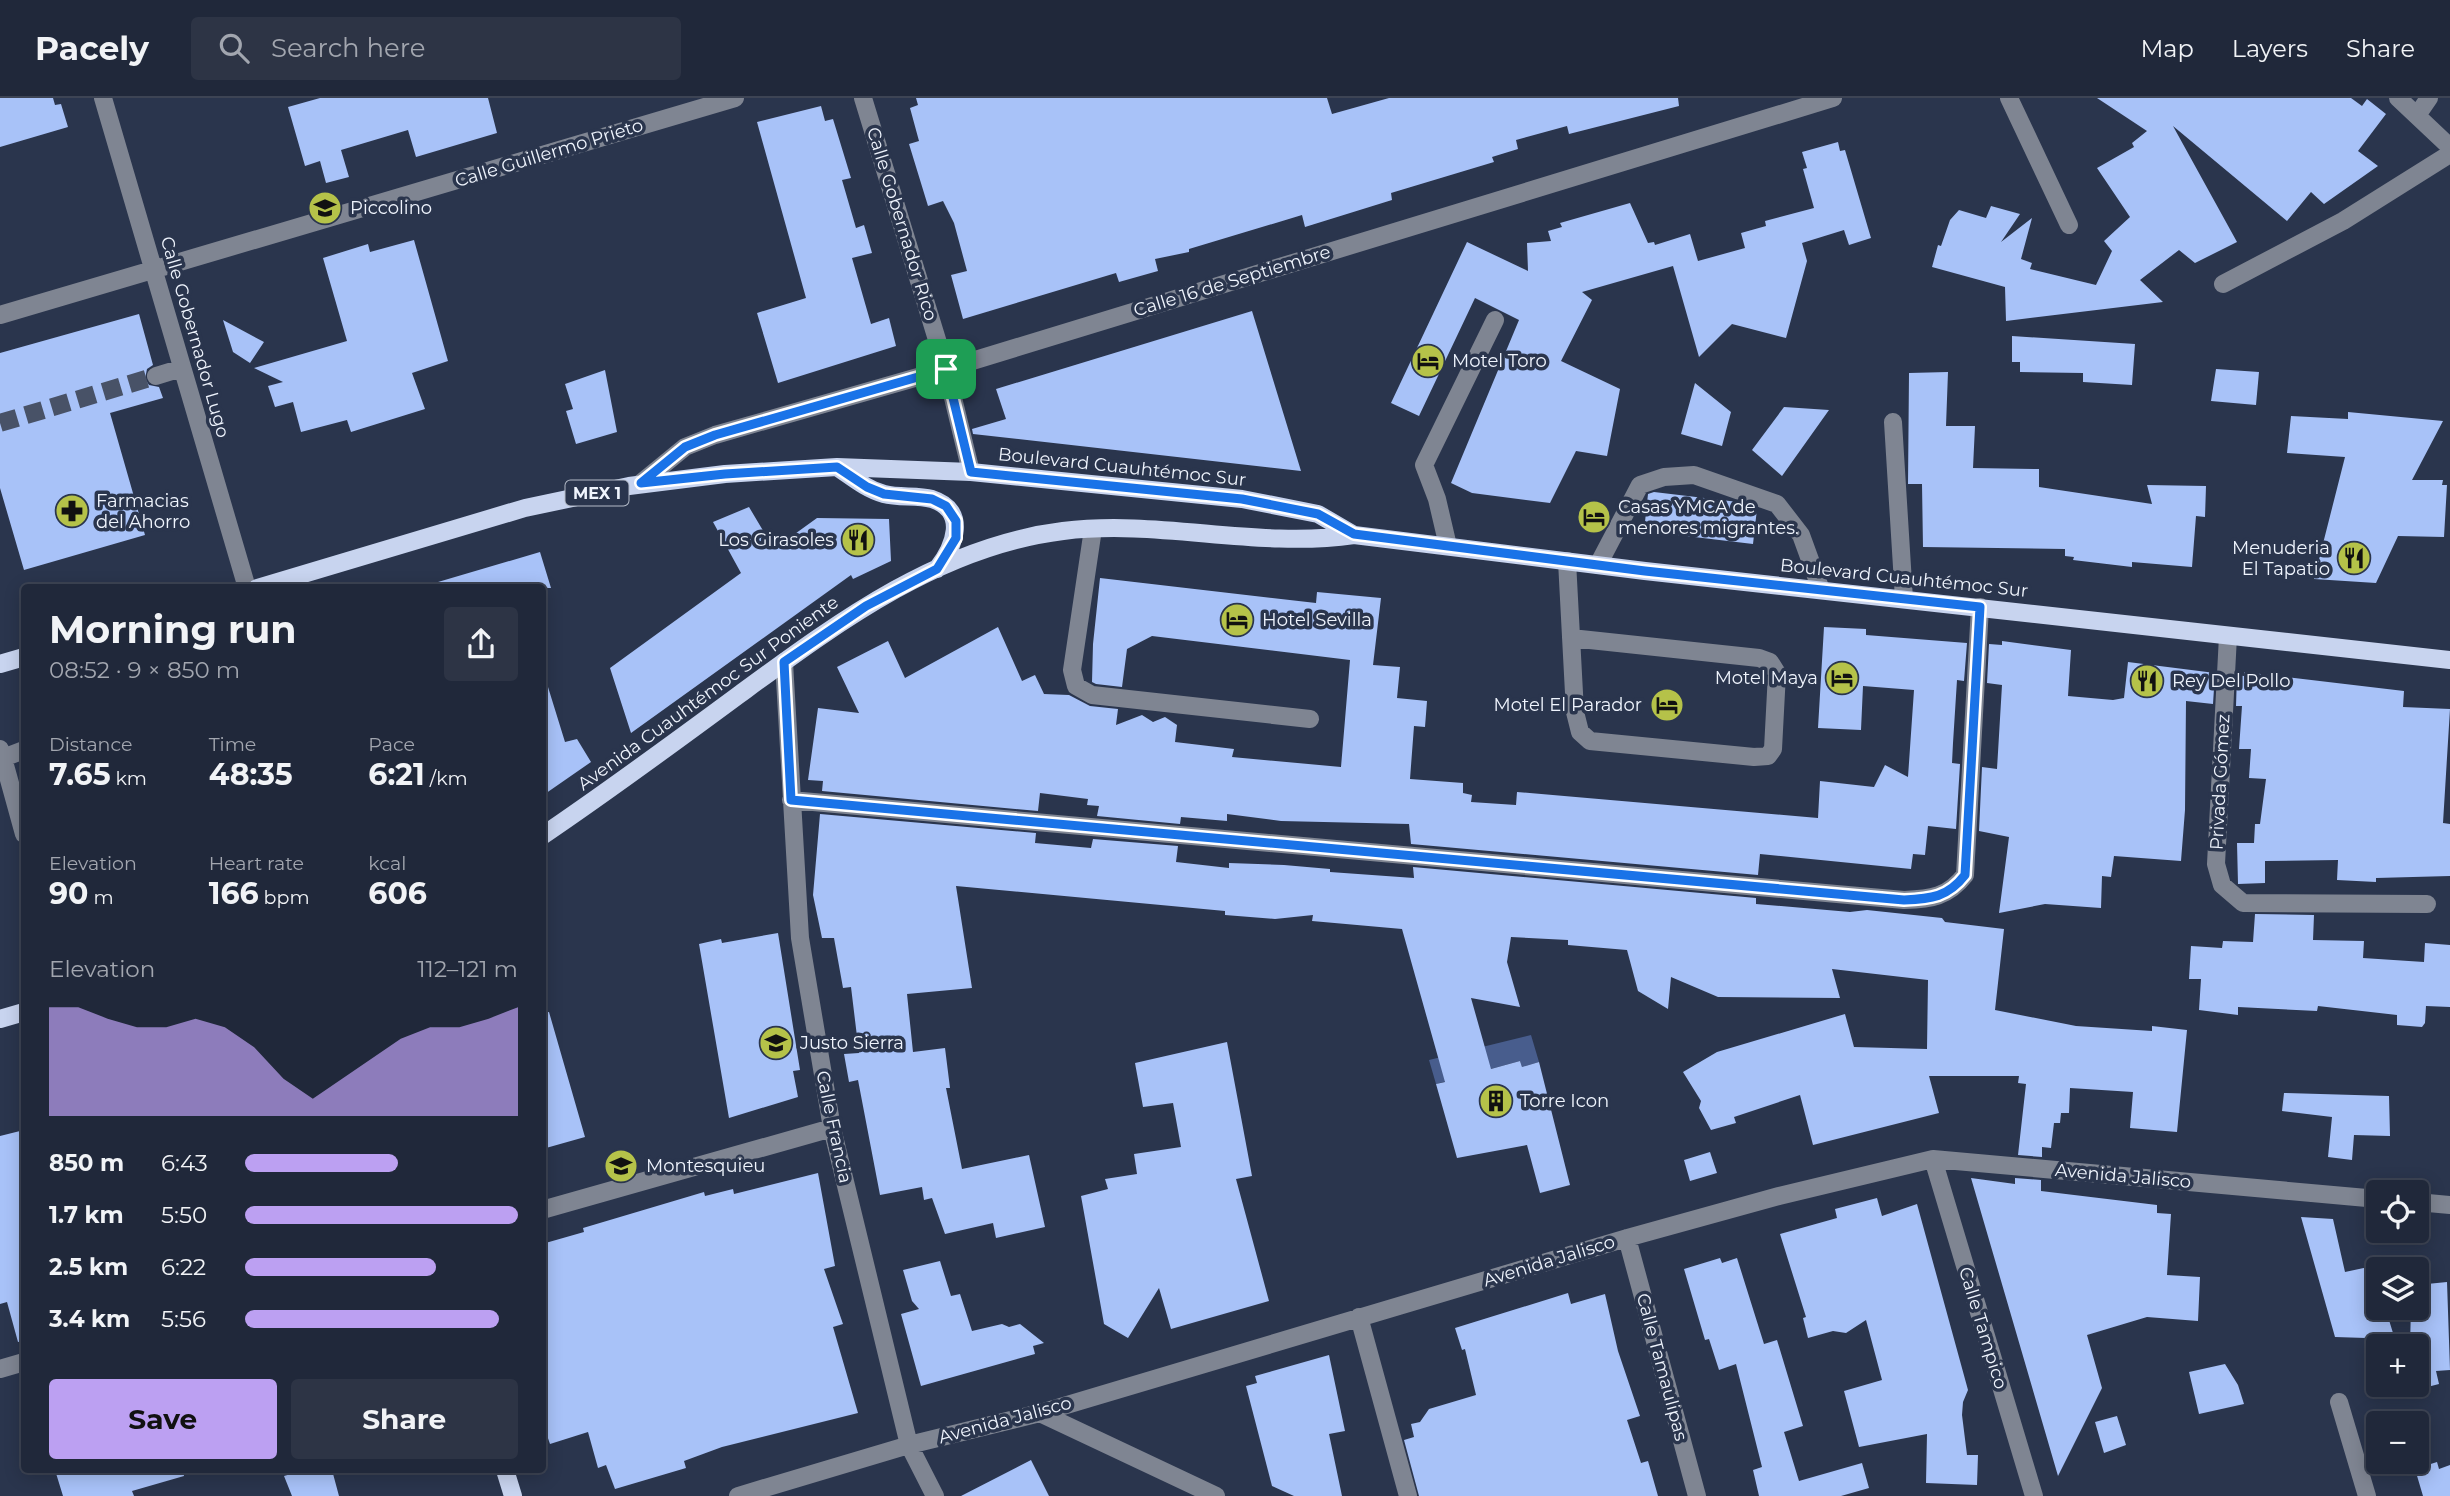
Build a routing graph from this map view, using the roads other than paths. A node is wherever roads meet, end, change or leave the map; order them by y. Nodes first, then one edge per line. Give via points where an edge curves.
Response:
1 (103, 98) edge
2 (735, 98) edge
3 (863, 98) edge
4 (1833, 98) edge
5 (2009, 98) edge
6 (2398, 98) edge
7 (2429, 98) edge
8 (2418, 114) junction
9 (2450, 147) edge
10 (2450, 154) edge
11 (2069, 225) dead end
12 (153, 271) junction
13 (2223, 284) dead end
14 (0, 315) edge
15 (1495, 320) dead end
16 (182, 368) junction
17 (946, 369) junction
18 (156, 376) tunnel mouth
19 (1893, 422) dead end
20 (837, 467) junction
21 (971, 472) junction
22 (641, 483) junction
23 (1093, 529) junction
24 (1354, 534) junction
25 (1448, 547) junction
26 (1567, 561) junction
27 (1598, 565) junction
28 (937, 569) junction
29 (246, 584) edge
30 (270, 584) edge
31 (1821, 590) junction
32 (1904, 599) junction
33 (1980, 607) junction
34 (2228, 636) junction
35 (1571, 638) junction
36 (21, 658) edge
37 (2450, 660) edge
38 (784, 662) junction
39 (0, 664) edge
40 (1310, 719) dead end
41 (21, 750) edge
42 (1, 753) edge
43 (791, 800) junction
44 (21, 823) edge
45 (546, 833) edge
46 (2427, 904) dead end
47 (21, 1013) edge
48 (0, 1019) edge
49 (832, 1128) junction
50 (1933, 1159) junction
51 (2366, 1198) edge
52 (2429, 1203) edge
53 (2450, 1205) edge
54 (546, 1209) edge
55 (1627, 1238) junction
56 (1359, 1317) junction
57 (21, 1363) edge
58 (0, 1369) edge
59 (2339, 1402) dead end
60 (1040, 1413) junction
61 (909, 1445) junction
62 (506, 1473) edge
63 (513, 1496) edge
64 (738, 1496) edge
65 (935, 1496) edge
66 (1216, 1496) edge
67 (1408, 1496) edge
68 (1697, 1496) edge
69 (2034, 1496) edge
70 (2367, 1496) edge

1 - 12 street, Calle Gobernador Lugo
2 - 12 street, Calle Guillermo Prieto
3 - 17 street, Calle Gobernador Rico
4 - 17 street, Calle 16 de Septiembre
5 - 11 street
6 - 8 street
7 - 8 street
8 - 9 street
10 - 13 street via 2343,221
12 - 14 street, Calle Guillermo Prieto
12 - 16 street, Calle Gobernador Lugo
15 - 25 street via 1424,465
16 - 18 street
16 - 29 street, Calle Gobernador Lugo
17 - 21 street, Calle Gobernador Rico
17 - 22 street, Calle 16 de Septiembre via 715,435 685,447
19 - 32 street
20 - 21 main road, Boulevard Cuauhtémoc Sur / MEX 1
20 - 22 main road, MEX 1
20 - 28 main road via 884,494 932,499 946,506 956,521 956,538
21 - 24 main road, Boulevard Cuauhtémoc Sur / MEX 1 via 1242,499 1318,514
22 - 30 main road, MEX 1 via 525,508
23 - 24 main road, Boulevard Cuauhtémoc Sur / MEX 1 via 1313,541
23 - 28 main road, Boulevard Cuauhtémoc Sur / MEX 1 via 1000,545
23 - 40 street via 1072,670 1076,687 1092,695
24 - 25 main road, Boulevard Cuauhtémoc Sur / MEX 1
25 - 26 main road, Boulevard Cuauhtémoc Sur / MEX 1
26 - 27 main road, Boulevard Cuauhtémoc Sur / MEX 1
26 - 35 street
27 - 31 main road, Boulevard Cuauhtémoc Sur / MEX 1
27 - 31 street via 1640,485 1694,475 1777,504 1801,535
28 - 38 main road, Avenida Cuauhtémoc Sur Poniente / MEX 1 via 866,606
31 - 32 main road, Boulevard Cuauhtémoc Sur / MEX 1
32 - 33 main road, Boulevard Cuauhtémoc Sur / MEX 1
33 - 34 main road, Boulevard Cuauhtémoc Sur / MEX 1
33 - 43 street via 1965,875 1955,889 1936,898 1849,896
34 - 37 main road, Boulevard Cuauhtémoc Sur / MEX 1
34 - 46 street, Privada Gómez via 2216,864 2222,885 2243,903
35 - 35 street via 1575,712 1580,732 1590,741 1754,757 1768,756 1773,749 1776,673 1770,662
36 - 39 main road
38 - 43 street, Calle Francia
38 - 45 main road, Avenida Cuauhtémoc Sur Poniente / MEX 1
41 - 42 street
42 - 44 street
43 - 49 street, Calle Francia via 800,938
47 - 48 main road
49 - 54 street
49 - 61 street, Calle Francia
50 - 51 street, Avenida Jalisco
50 - 55 street, Avenida Jalisco
50 - 69 street, Calle Tampico
52 - 53 street
55 - 56 street, Avenida Jalisco
55 - 68 street, Calle Tamaulipas
56 - 60 street, Avenida Jalisco
56 - 67 street
57 - 58 street
59 - 70 street
60 - 61 street, Avenida Jalisco
60 - 66 street
61 - 64 street, Avenida Jalisco
61 - 65 street, Calle Francia
62 - 63 main road

